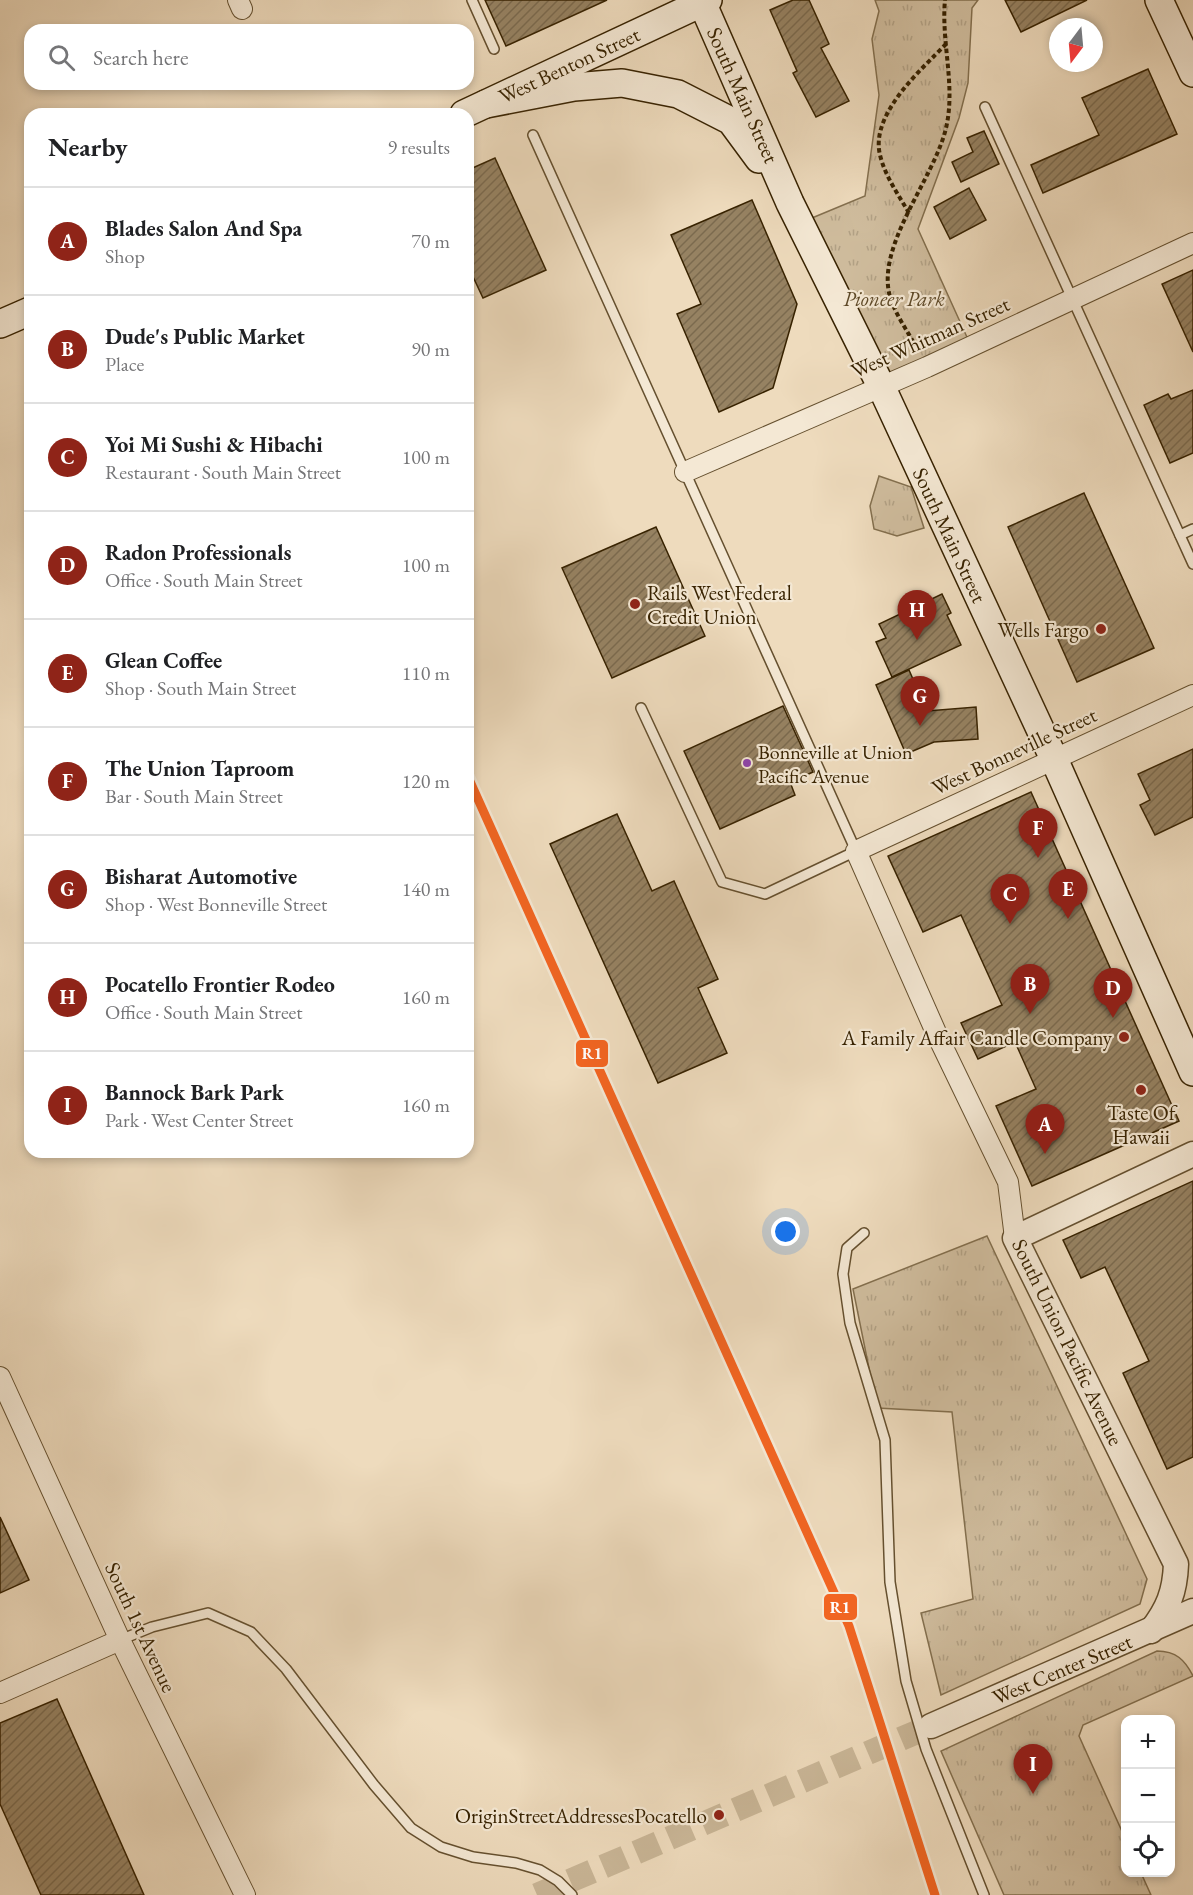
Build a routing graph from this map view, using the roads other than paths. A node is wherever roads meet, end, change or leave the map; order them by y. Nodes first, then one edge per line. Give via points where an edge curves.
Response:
1 (472, 0) edge
2 (1159, 0) edge
3 (704, 1) edge
4 (494, 49) dead end
5 (1193, 73) edge
6 (985, 107) dead end
7 (475, 109) edge
8 (533, 135) dead end
9 (790, 203) junction
10 (1193, 243) edge
11 (1072, 299) junction
12 (24, 314) edge
13 (0, 324) edge
14 (881, 386) junction
15 (685, 472) junction
16 (1193, 529) edge
17 (1180, 535) junction
18 (1193, 564) edge
19 (1193, 696) edge
20 (641, 708) dead end
21 (1054, 759) junction
22 (856, 851) junction
23 (1193, 1072) edge
24 (1193, 1154) edge
25 (864, 1233) dead end
26 (1015, 1238) junction
27 (0, 1377) edge
28 (1184, 1571) edge
29 (1193, 1611) edge
30 (1151, 1630) junction
31 (120, 1640) junction
32 (0, 1693) edge
33 (931, 1726) tunnel mouth
34 (245, 1895) edge
35 (572, 1895) edge
36 (984, 1895) edge

1 - 4 lane
2 - 5 main road
3 - 7 main road, West Benton Street
3 - 9 main road, South Main Street
6 - 11 lane
7 - 9 main road via 574,87 622,83 678,94 731,121
8 - 15 lane
9 - 14 main road, South Main Street
10 - 11 street, West Whitman Street
11 - 14 street, West Whitman Street
11 - 17 lane
12 - 13 main road
14 - 15 street, West Whitman Street
14 - 21 main road, South Main Street
15 - 22 lane
16 - 17 lane
17 - 18 lane
19 - 21 street, West Bonneville Street
20 - 22 lane via 722,882 765,894
21 - 22 street, West Bonneville Street
21 - 23 main road, South Main Street
22 - 26 street, South Union Pacific Avenue via 938,1037 1008,1182
24 - 26 street
25 - 36 lane via 847,1248 843,1274 850,1323 885,1440 890,1582 906,1681 926,1749
26 - 28 street, South Union Pacific Avenue
27 - 31 street, South 1st Avenue
28 - 30 street, South Union Pacific Avenue via 1170,1603
29 - 30 street, West Center Street
30 - 33 street, West Center Street
31 - 32 street
31 - 34 street, South 1st Avenue
31 - 35 lane via 208,1612 250,1632 286,1669 411,1828 441,1847 540,1870

